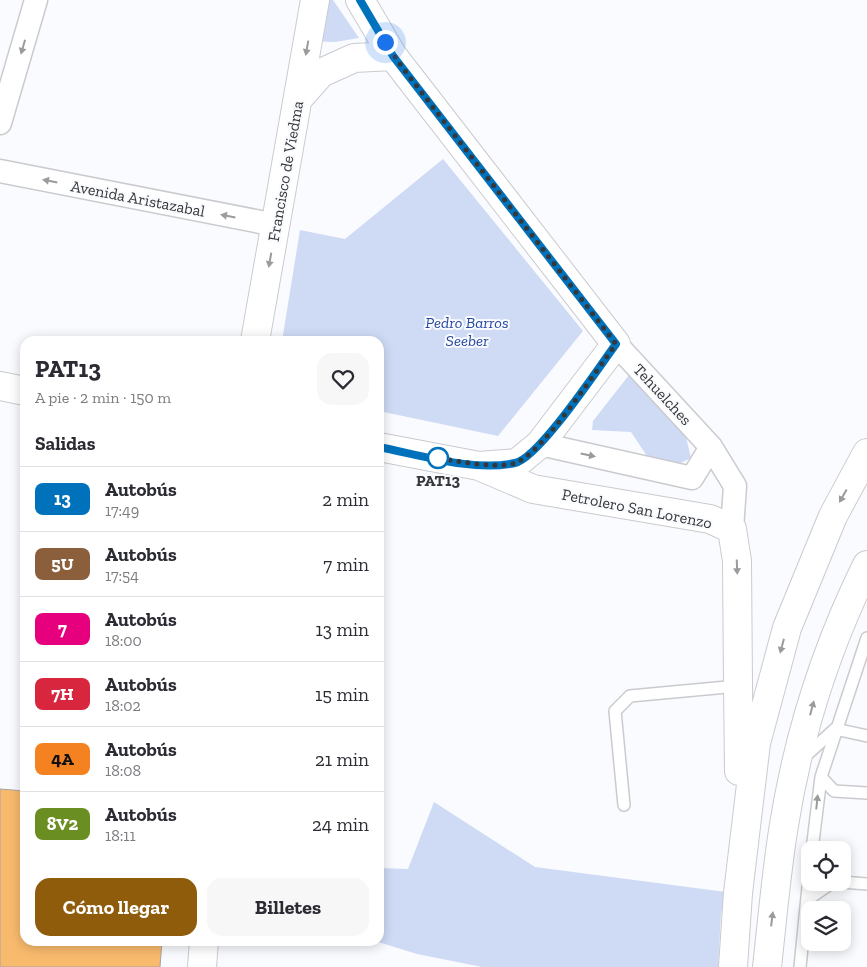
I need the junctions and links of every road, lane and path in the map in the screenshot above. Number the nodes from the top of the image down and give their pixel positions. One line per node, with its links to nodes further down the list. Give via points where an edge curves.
1 (36, 0): 6 (street, one-way to 6)
2 (315, 0): 5 (main road, Francisco de Viedma, one-way to 5)
3 (360, 0): 4 (main road, Tehuelches)
4 (393, 56): 5 (main road, via 354,58 320,72); 10 (main road, Tehuelches)
5 (298, 99): 8 (main road, Francisco de Viedma)
6 (0, 124)
7 (0, 171): 8 (street, Avenida Aristazabal, one-way to 7)
8 (276, 225): 9 (main road, Francisco de Viedma, one-way to 9)
9 (256, 336)
10 (616, 344): 13 (main road, Petrolero San Lorenzo); 14 (street, Tehuelches)
11 (0, 386): 12 (main road)
12 (20, 389)
13 (540, 444): 14 (street, one-way to 14, via 692,478); 17 (main road, Petrolero San Lorenzo, via 517,463)
14 (711, 447): 18 (street, Tehuelches, via 735,486)
15 (384, 448): 17 (main road, Petrolero San Lorenzo)
16 (867, 453): 33 (main road, one-way to 33, via 833,516 787,628 756,743)
17 (479, 466): 18 (main road, Petrolero San Lorenzo, via 533,489 710,519)
18 (732, 529): 21 (main road, Petrolero San Lorenzo, one-way to 21, via 737,561)
19 (866, 577): 24 (main road, one-way to 19, via 820,678 842,620)
20 (867, 638): 22 (lane)
21 (738, 686): 27 (lane, via 630,696 615,711); 33 (main road, Petrolero San Lorenzo)
22 (835, 729): 23 (lane); 24 (lane); 25 (lane)
23 (867, 736)
24 (797, 763): 38 (main road, one-way to 24, via 783,831)
25 (821, 777): 26 (lane, via 834,791); 28 (lane, one-way to 25)
26 (867, 793)
27 (624, 805)
28 (813, 841)
29 (851, 883): 30 (lane)
30 (867, 884)
31 (808, 891): 34 (lane)
32 (820, 891): 34 (lane)
33 (738, 893): 37 (main road)
34 (807, 900): 39 (lane)
35 (204, 946): 36 (main road)
36 (202, 967)
37 (732, 967)
38 (767, 967)
39 (800, 967)

